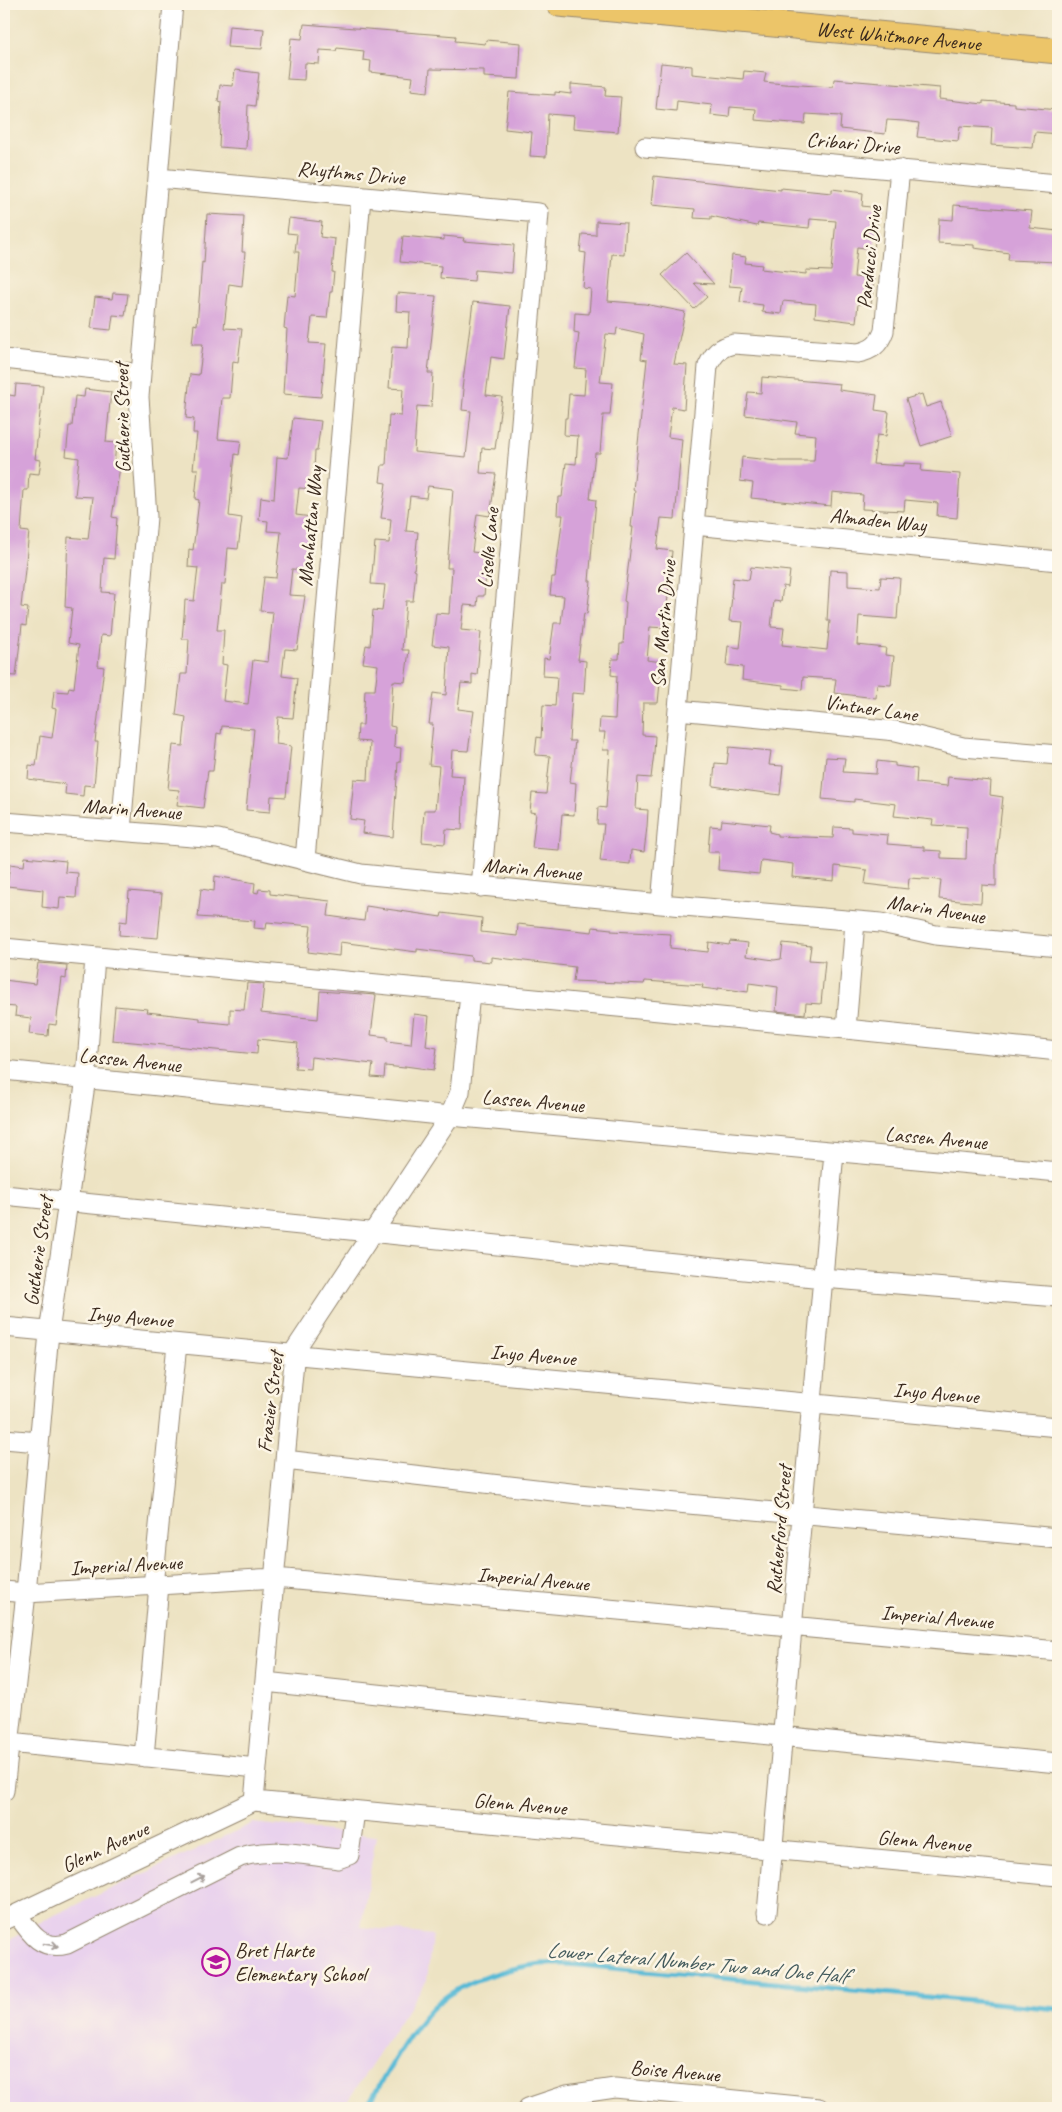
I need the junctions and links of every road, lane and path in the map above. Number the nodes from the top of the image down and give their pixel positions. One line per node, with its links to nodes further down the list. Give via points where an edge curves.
1 (174, 4): 6 (street, Gutherie Street)
2 (559, 4): 3 (main road, West Whitmore Avenue)
3 (1058, 52)
4 (644, 147): 5 (street, Cribari Drive)
5 (900, 170): 7 (street, Cribari Drive); 10 (street, Parducci Drive, via 884,331 875,346 858,353 734,344)
6 (158, 178): 8 (street, Rhythms Drive); 12 (street, Gutherie Street)
7 (1058, 184)
8 (361, 197): 9 (street, Rhythms Drive); 19 (street, Manhattan Way)
9 (539, 213): 20 (street, Liselle Lane)
10 (717, 351): 13 (street, San Martin Drive, via 708,366)
11 (4, 359): 12 (street)
12 (141, 374): 18 (street, Gutherie Street, via 140,426 147,517)
13 (694, 525): 14 (street, Almaden Way); 15 (street, San Martin Drive)
14 (1058, 561)
15 (678, 710): 16 (street, Vintner Lane, via 896,731 963,747); 21 (street, San Martin Drive)
16 (1058, 755)
17 (4, 822): 18 (street, Marin Avenue)
18 (121, 831): 19 (street, Marin Avenue, via 218,838)
19 (305, 860): 20 (street, Marin Avenue, via 361,874)
20 (481, 887): 21 (street, Marin Avenue)
21 (661, 904): 22 (street, Marin Avenue)
22 (855, 922): 23 (street, Marin Avenue, via 881,923 936,935); 27 (street)
23 (1058, 947)
24 (4, 948): 25 (street)
25 (95, 957): 26 (street); 30 (street, Gutherie Street)
26 (470, 994): 27 (street); 31 (street, Frazier Street, via 460,1092)
27 (846, 1029): 28 (street)
28 (1058, 1051)
29 (4, 1070): 30 (street, Lassen Avenue)
30 (86, 1078): 31 (street, Lassen Avenue); 35 (street, Gutherie Street)
31 (450, 1116): 32 (street, Lassen Avenue); 36 (street, Frazier Street)
32 (834, 1152): 33 (street, Lassen Avenue); 37 (street, Rutherford Street)
33 (1058, 1172)
34 (4, 1195): 35 (street)
35 (68, 1202): 36 (street); 40 (street, Gutherie Street)
36 (373, 1232): 37 (street); 42 (street, Frazier Street, via 295,1350)
37 (823, 1278): 38 (street); 43 (street, Rutherford Street)
38 (1058, 1297)
39 (4, 1327): 40 (street, Inyo Avenue)
40 (49, 1332): 41 (street, Inyo Avenue); 46 (street, Gutherie Street)
41 (177, 1344): 42 (street, Inyo Avenue); 51 (street)
42 (295, 1355): 43 (street, Inyo Avenue); 47 (street, Frazier Street)
43 (813, 1404): 44 (street, Inyo Avenue); 48 (street, Rutherford Street)
44 (1058, 1426)
45 (4, 1439): 46 (street)
46 (39, 1442): 53 (street, Gutherie Street)
47 (285, 1460): 48 (street, via 580,1494); 50 (street, Frazier Street)
48 (803, 1515): 49 (street); 54 (street, Rutherford Street)
49 (1058, 1538)
50 (275, 1578): 51 (street, Imperial Avenue); 54 (street, Imperial Avenue); 56 (street, Frazier Street)
51 (156, 1585): 53 (street, Imperial Avenue); 59 (street)
52 (4, 1590): 53 (street, Imperial Avenue)
53 (26, 1593): 58 (street, Gutherie Street)
54 (794, 1626): 55 (street, Imperial Avenue); 57 (street, Rutherford Street)
55 (1058, 1651)
56 (265, 1682): 57 (street); 61 (street, Frazier Street)
57 (784, 1736): 60 (street); 65 (street, Rutherford Street)
58 (7, 1754): 59 (street); 62 (street, Gutherie Street)
59 (144, 1757): 61 (street)
60 (1058, 1762)
61 (257, 1768): 63 (street, Frazier Street)
62 (4, 1791)
63 (254, 1801): 64 (street, Glenn Avenue); 68 (street, Glenn Avenue)
64 (355, 1811): 65 (street, Glenn Avenue); 68 (street, one-way to 64, via 42,1943 58,1946 78,1940 247,1855 269,1851 338,1860 349,1855)
65 (773, 1850): 66 (street, Glenn Avenue); 67 (street, Rutherford Street)
66 (1058, 1876)
67 (767, 1912)
68 (10, 1917)
69 (528, 2108): 70 (street, Boise Avenue, via 567,2095 615,2088)
70 (820, 2108)

